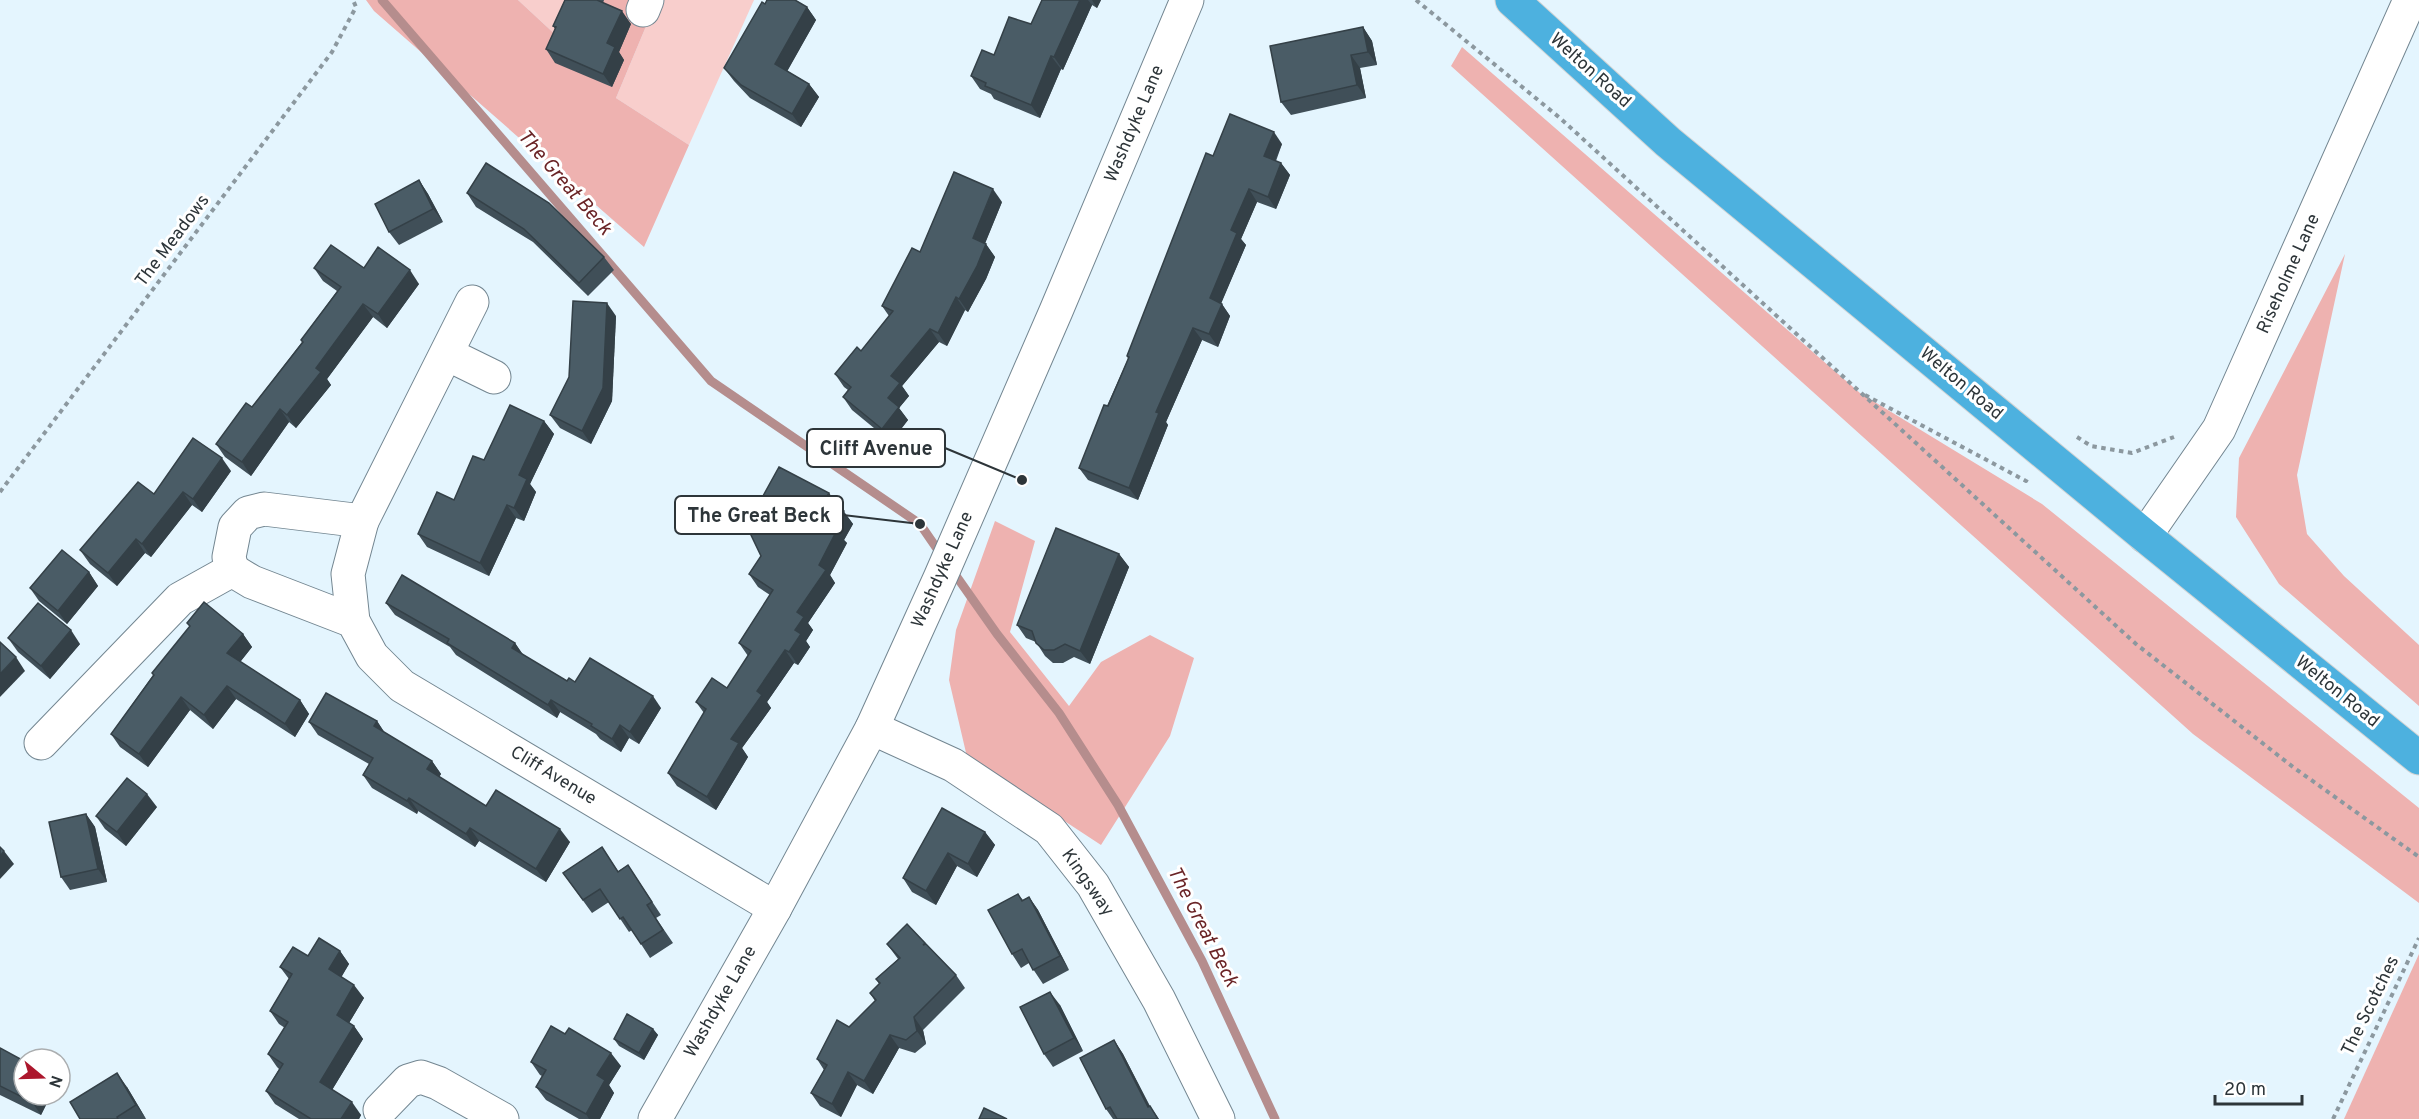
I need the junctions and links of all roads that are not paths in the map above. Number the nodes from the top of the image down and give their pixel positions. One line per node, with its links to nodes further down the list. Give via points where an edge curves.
1 (1187, 0): 11 (street, Washdyke Lane, via 940,579)
2 (1512, 0): 8 (highway, Welton Road, via 1668,142)
3 (2409, 0): 8 (street, Riseholme Lane, via 2219,429)
4 (472, 302): 5 (street, Cliff Avenue)
5 (447, 354): 6 (street); 7 (street, Cliff Avenue)
6 (494, 377)
7 (362, 521): 9 (street, via 264,508 248,513 235,527 229,557); 10 (street, Cliff Avenue, via 348,574)
8 (2145, 536): 13 (highway, Welton Road)
9 (232, 570): 10 (street, via 252,582); 12 (street, via 180,599)
10 (353, 621): 14 (street, Cliff Avenue, via 372,656 402,686)
11 (872, 728): 14 (street, Washdyke Lane); 18 (street, Kingsway, via 954,765 1048,829 1093,885 1159,1000)
12 (42, 743)
13 (2419, 758)
14 (775, 908): 17 (street, Washdyke Lane)
15 (380, 1110): 16 (street, via 408,1081 421,1077)
16 (502, 1119)
17 (655, 1119)
18 (1218, 1119)

